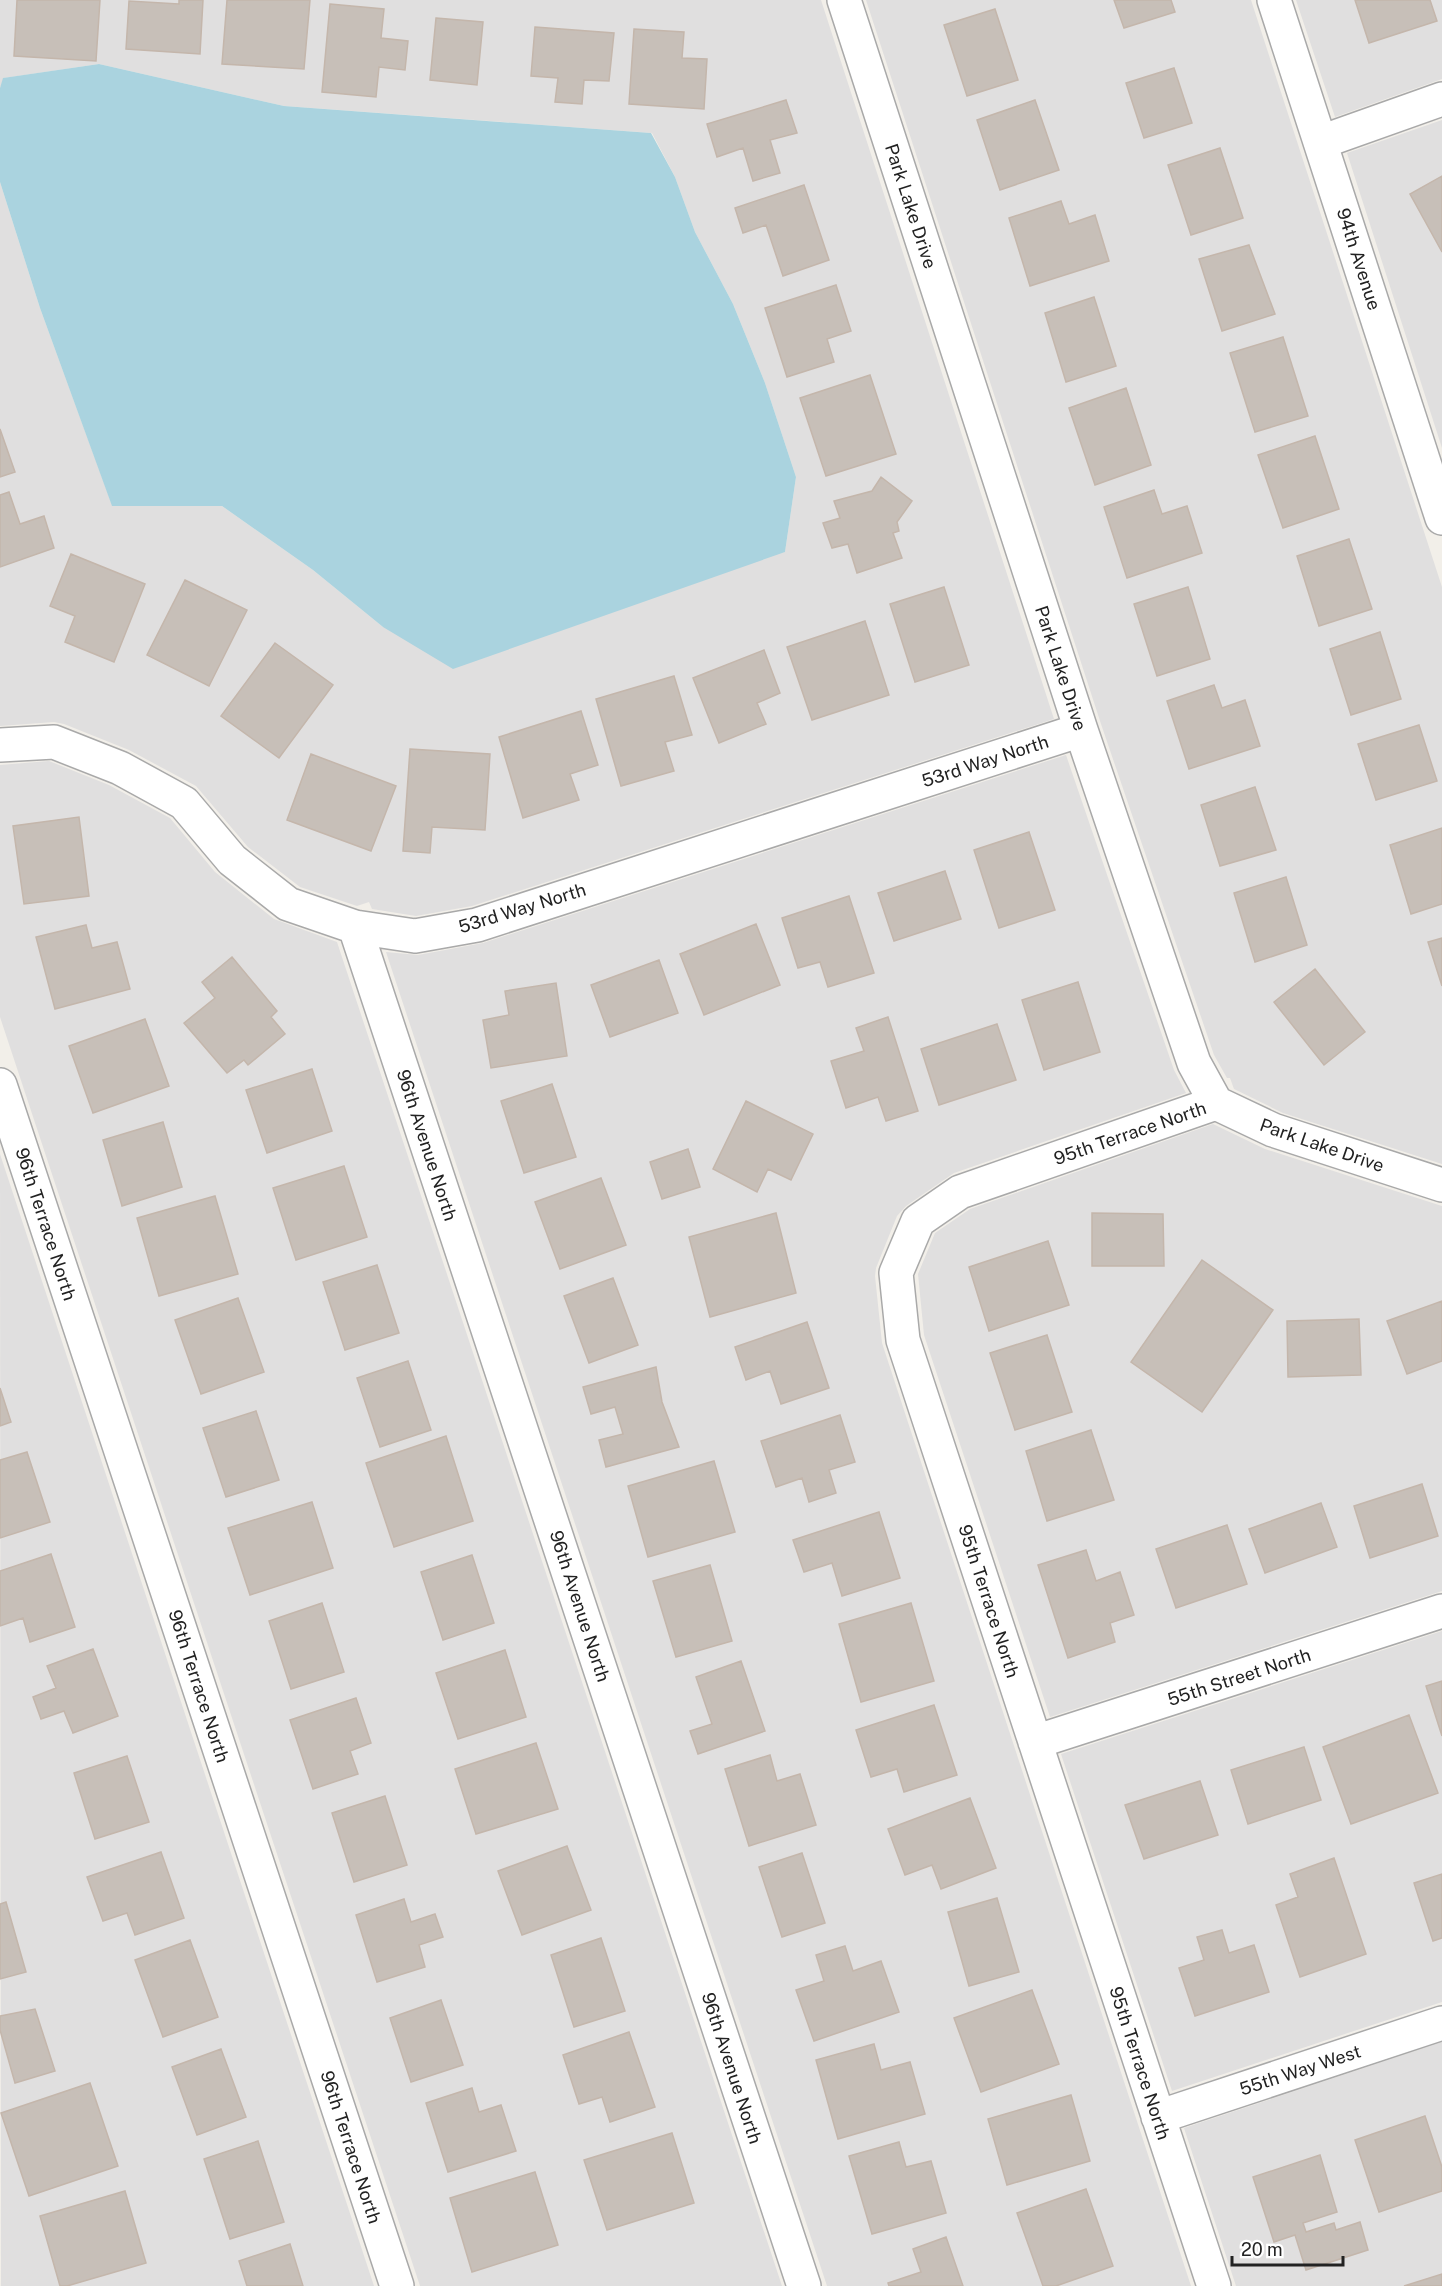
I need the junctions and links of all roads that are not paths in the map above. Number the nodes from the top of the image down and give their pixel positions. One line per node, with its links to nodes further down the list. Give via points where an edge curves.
1 (843, 0): 6 (street, Park Lake Drive)
2 (1274, 0): 4 (street, 94th Avenue)
3 (1442, 99): 4 (street)
4 (1321, 142): 5 (street, 94th Avenue)
5 (1442, 518)
6 (1081, 730): 8 (street, 53rd Way North, via 477,925 416,936); 10 (street, Park Lake Drive, via 1194,1063)
7 (0, 745): 8 (street, 53rd Way North, via 54,742 120,768 184,803 232,860 288,904)
8 (355, 927): 17 (street, 96th Avenue North)
9 (0, 1085): 16 (street, 96th Terrace North)
10 (1216, 1103): 11 (street, Park Lake Drive, via 1273,1130); 13 (street, 95th Terrace North, via 960,1191 918,1221 896,1273 903,1340)
11 (1442, 1185)
12 (1442, 1611): 13 (street, 55th Street North)
13 (1035, 1742): 15 (street, 95th Terrace North)
14 (1442, 2023): 15 (street, 55th Way West)
15 (1158, 2117): 18 (street, 95th Terrace North)
16 (397, 2286)
17 (804, 2286)
18 (1214, 2286)

